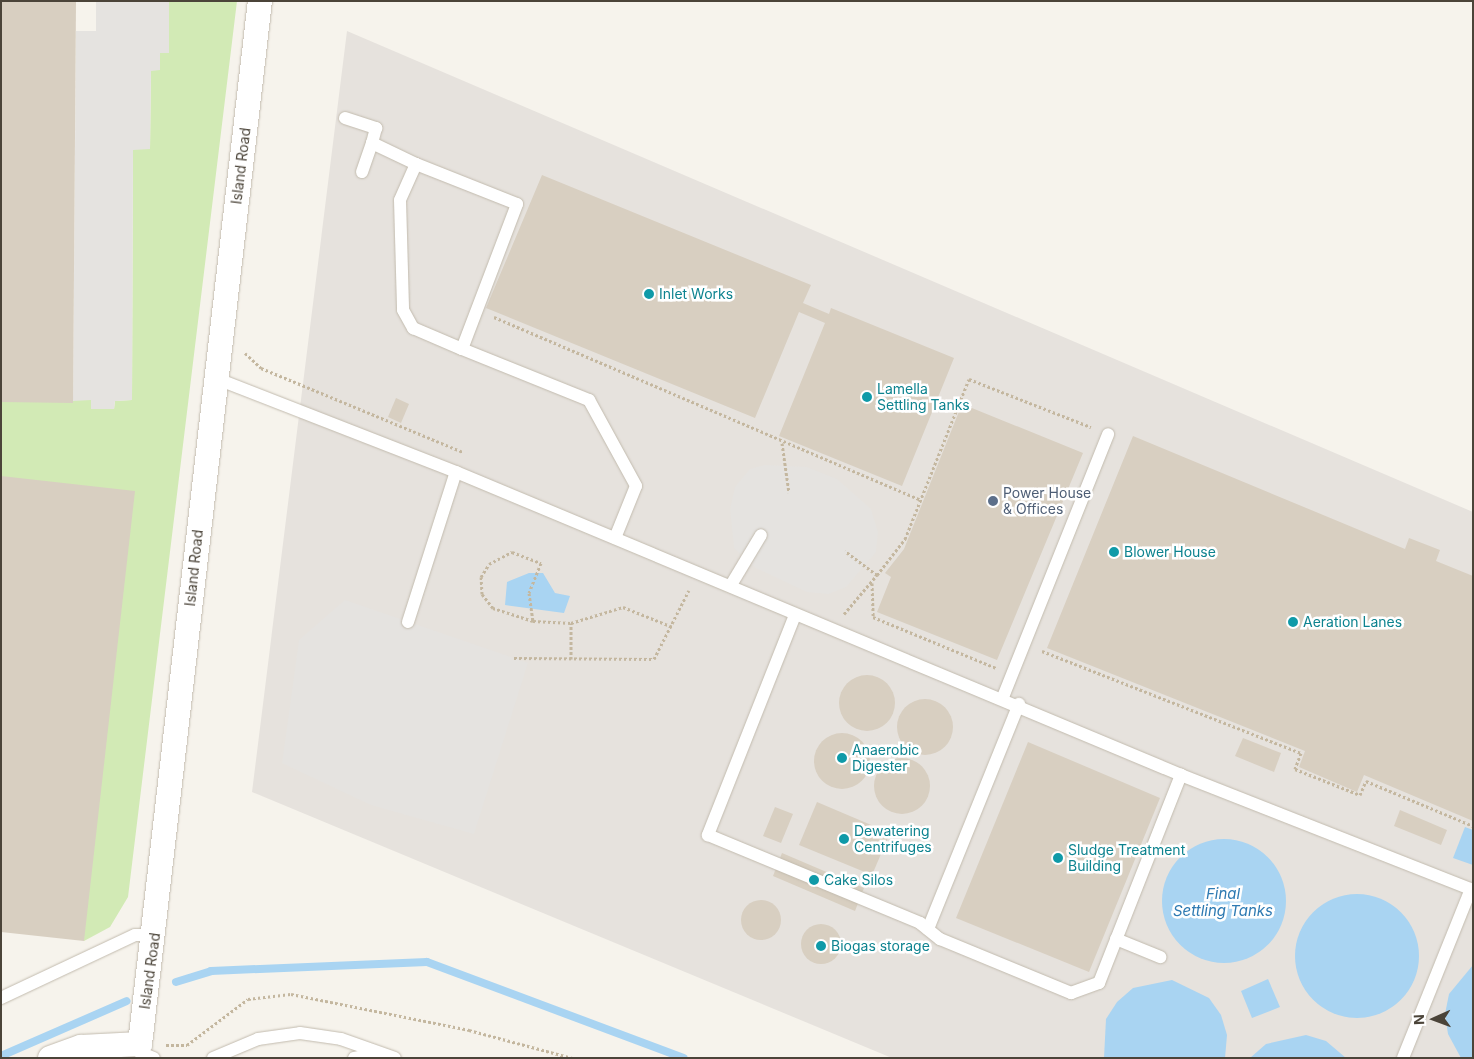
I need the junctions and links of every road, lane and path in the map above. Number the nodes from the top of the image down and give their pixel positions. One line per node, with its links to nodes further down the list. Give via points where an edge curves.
1 (260, 1): 8 (street, Island Road)
2 (345, 118): 3 (lane, via 376,128)
3 (372, 143): 4 (lane); 5 (lane)
4 (416, 164): 6 (lane, via 517,204); 7 (lane, via 400,200 403,310 413,328)
5 (362, 172)
6 (479, 311): 7 (lane); 10 (path, via 751,424)
7 (462, 349): 15 (lane, via 589,400 636,486)
8 (215, 378): 11 (lane); 37 (street, Island Road)
9 (1108, 434): 13 (path, via 969,379); 27 (lane)
10 (782, 443): 12 (path); 13 (path)
11 (456, 472): 15 (lane); 23 (lane)
12 (789, 493)
13 (920, 500): 17 (path, via 905,539)
14 (760, 535): 20 (lane)
15 (616, 538): 20 (lane)
16 (845, 551): 17 (path)
17 (877, 575): 19 (path)
18 (692, 582): 25 (path)
19 (872, 583): 26 (path, via 852,608); 30 (path, via 873,617)
20 (731, 585): 21 (lane)
21 (795, 615): 26 (lane); 36 (lane, via 708,835)
22 (533, 621): 22 (path, via 529,593 541,563 512,552 488,564 481,577 482,594 493,608 505,616); 24 (path)
23 (408, 622)
24 (571, 623): 25 (path, via 623,607); 29 (path)
25 (673, 627): 29 (path, via 654,659)
26 (827, 627): 31 (lane)
27 (1024, 644): 30 (lane); 34 (path, via 1301,753 1295,768 1360,795 1366,781)
28 (514, 658): 29 (path)
29 (571, 659)
30 (1012, 674): 31 (lane)
31 (1003, 697): 32 (lane)
32 (1019, 704): 33 (lane); 36 (lane)
33 (1181, 775): 35 (lane); 38 (lane)
34 (1473, 826)
35 (1472, 889): 47 (lane)
36 (928, 929): 38 (lane, via 940,939 1070,993 1099,983)
37 (156, 935): 40 (lane, via 135,935); 42 (street, Island Road)
38 (1116, 940): 39 (lane)
39 (1160, 957)
40 (1, 998)
41 (382, 1052): 44 (lane, via 341,1039 300,1034 258,1039); 45 (lane); 46 (lane)
42 (143, 1053): 43 (street, Island Road, via 81,1047)
43 (50, 1058)
44 (213, 1058)
45 (354, 1058)
46 (395, 1058)
47 (1403, 1058)

